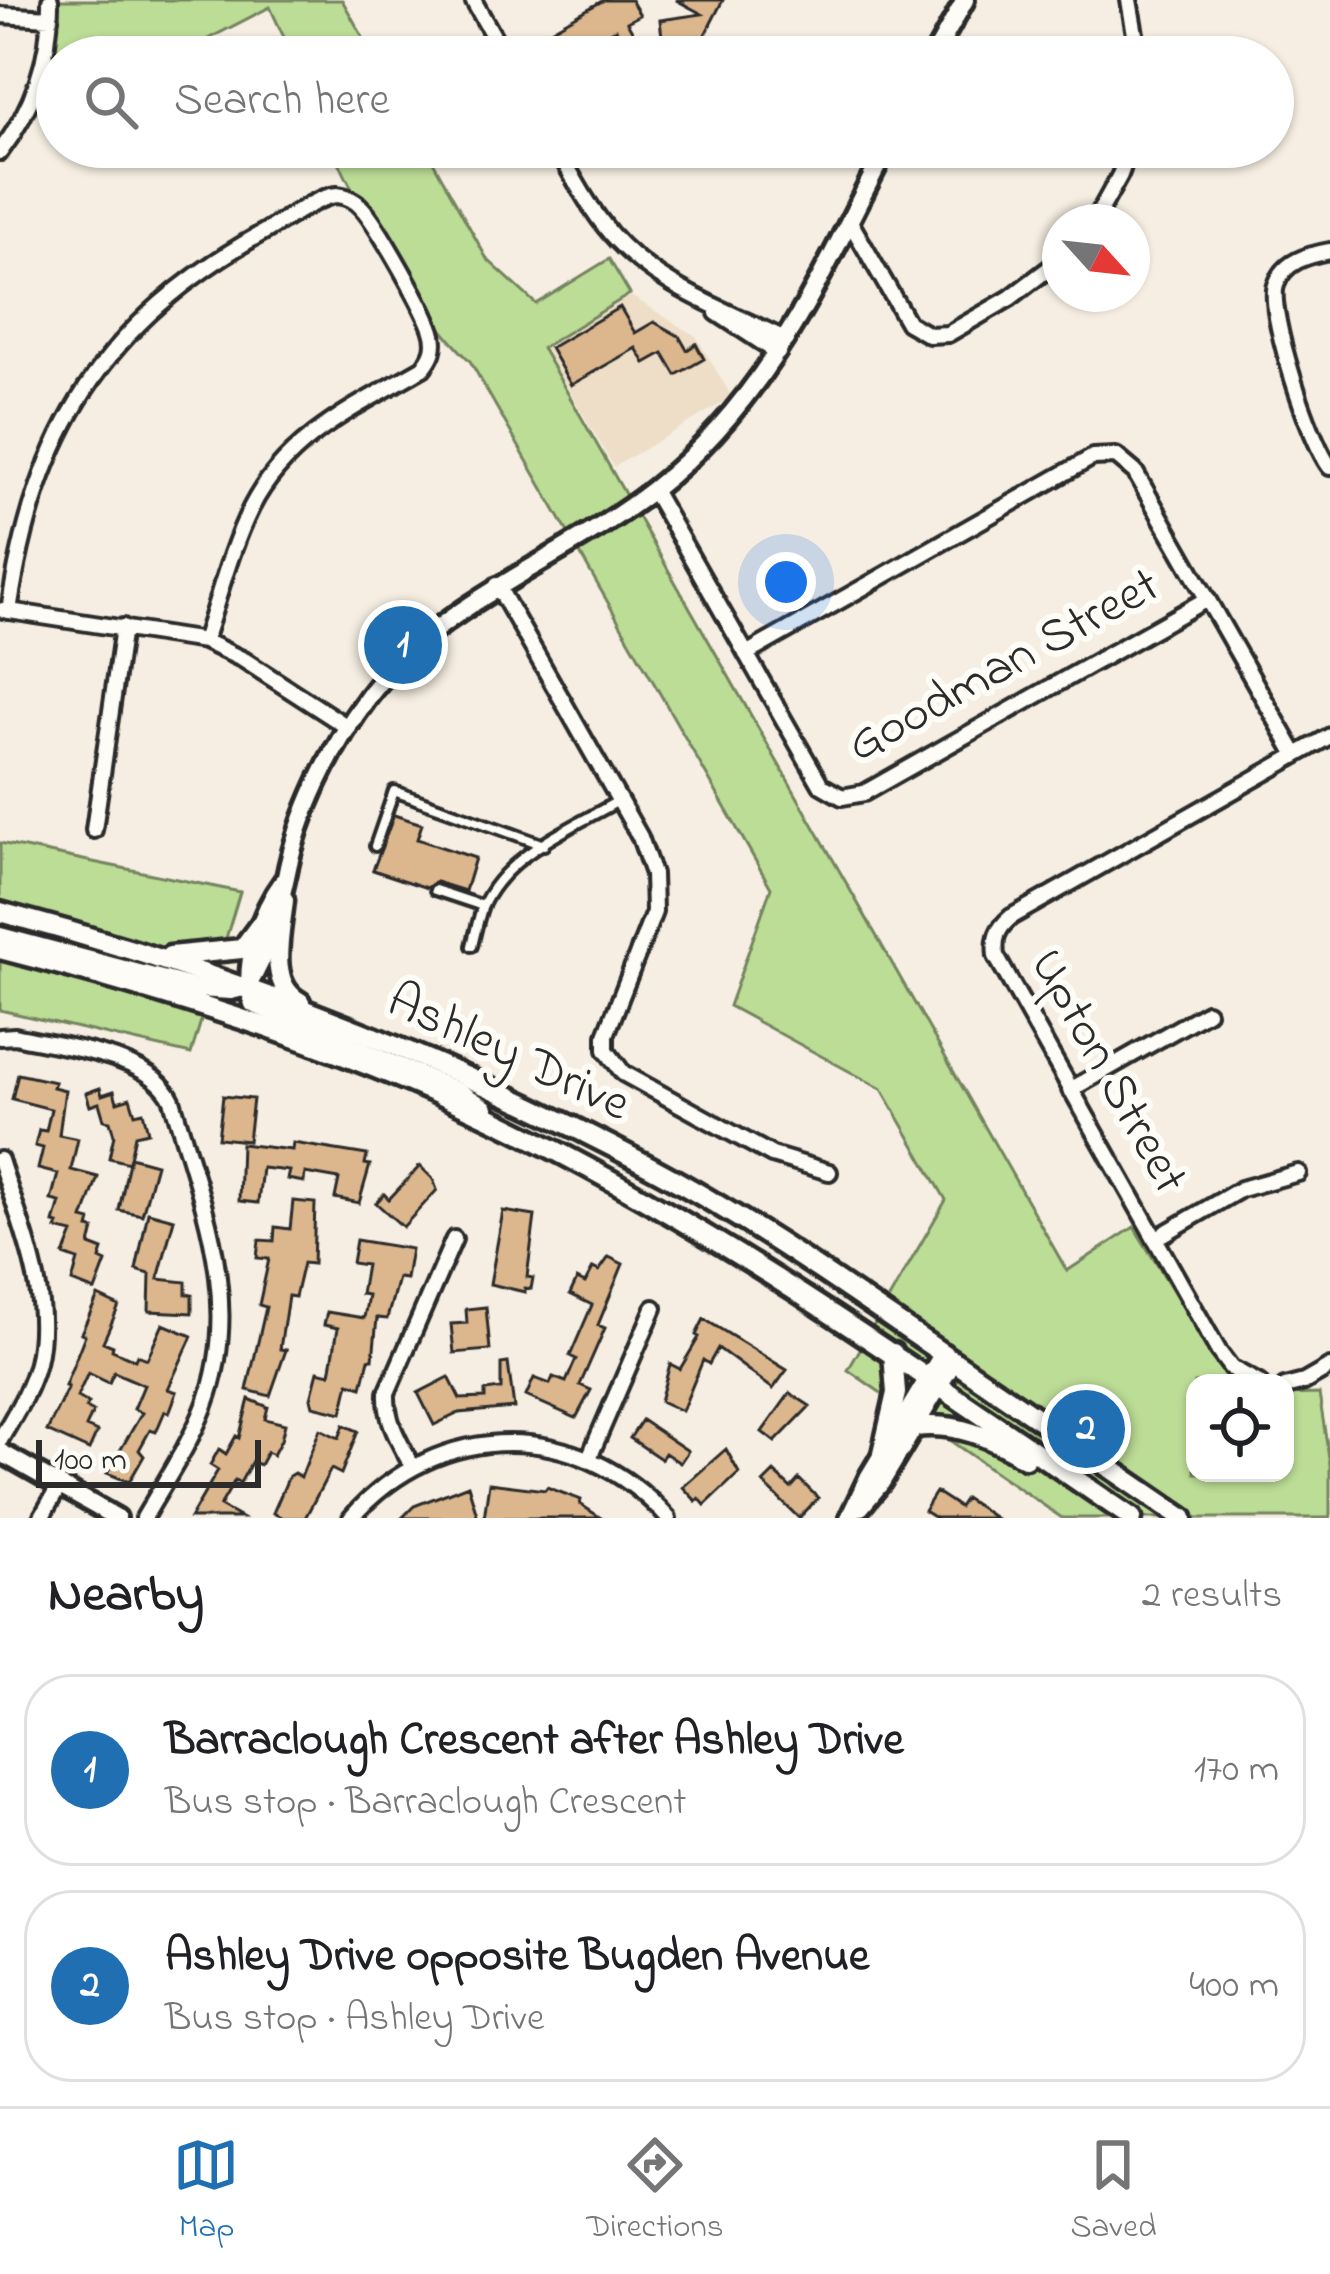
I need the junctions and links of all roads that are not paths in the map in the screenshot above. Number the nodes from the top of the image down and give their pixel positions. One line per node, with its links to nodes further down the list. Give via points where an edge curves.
1 (50, 0): 6 (street)
2 (473, 0): 8 (street)
3 (965, 0): 9 (street)
4 (1130, 0): 10 (street)
5 (0, 15): 6 (street)
6 (50, 18): 7 (street)
7 (48, 36)
8 (494, 36)
9 (945, 36)
10 (1136, 36)
11 (36, 87): 12 (street)
12 (0, 152)
13 (569, 168): 20 (street, via 611,234 649,269)
14 (876, 168): 17 (street)
15 (1122, 168): 16 (street)
16 (1104, 204)
17 (849, 220): 19 (street, via 908,323 929,335 948,334); 20 (street)
18 (1330, 251): 21 (street, via 1284,270 1274,299 1296,386)
19 (1042, 274)
20 (782, 346): 22 (street, via 726,424)
21 (1330, 467)
22 (653, 490): 23 (street); 28 (street, Goodman Street)
23 (497, 585): 29 (street, via 404,657); 32 (street)
24 (1207, 599): 28 (street, Goodman Street, via 856,797 821,784); 28 (street, via 1135,472 1102,454); 31 (street)
25 (4, 611): 26 (street); 27 (street, via 42,471 111,354 190,278 328,196 348,197 366,213 430,326 434,352 423,368 323,427 270,478 236,542)
26 (123, 627): 27 (street); 33 (street)
27 (204, 641): 29 (street)
28 (746, 653)
29 (349, 728): 36 (street, via 322,776)
30 (1330, 736): 31 (street, Upton Street)
31 (1296, 755): 49 (street, Upton Street, via 1001,925 996,956)
32 (619, 800): 34 (lane); 52 (street, via 646,849 655,900 606,1035 611,1060 772,1156)
33 (94, 830)
34 (544, 844): 35 (lane, via 394,791); 38 (lane, via 506,873)
35 (375, 846)
36 (284, 889): 40 (street, via 272,896); 45 (street); 47 (main road, via 279,974 287,995)
37 (435, 890): 38 (lane)
38 (483, 906): 42 (lane)
39 (0, 913): 44 (main road, Ashley Drive)
40 (265, 918): 44 (main road, via 242,949); 45 (street)
41 (0, 936): 45 (street, via 200,989)
42 (472, 946)
43 (0, 949): 50 (main road, Ashley Drive, via 266,1026)
44 (160, 957): 45 (main road, Ashley Drive)
45 (248, 987): 47 (main road, Ashley Drive); 50 (street, via 253,1004 460,1092)
46 (1207, 1012): 49 (street)
47 (326, 1016): 58 (main road, Ashley Drive, via 654,1168)
48 (0, 1037): 73 (street, via 149,1071 172,1100 216,1249 222,1330 205,1406)
49 (1070, 1090): 54 (street, Upton Street)
50 (526, 1135): 57 (main road, Ashley Drive, via 711,1236)
51 (0, 1160): 64 (street, via 34,1271 41,1334 26,1393)
52 (830, 1172)
53 (1298, 1173): 54 (street, via 1241,1189)
54 (1155, 1238): 60 (street, Upton Street, via 1219,1352)
55 (454, 1239): 68 (street, via 388,1394 392,1430)
56 (654, 1307): 67 (street)
57 (893, 1353): 61 (main road, Ashley Drive); 66 (main road, via 897,1386)
58 (948, 1357): 61 (street); 78 (main road, Ashley Drive)
59 (1330, 1367): 62 (street)
60 (1242, 1374)
61 (934, 1381): 63 (street); 66 (street); 70 (main road, Ashley Drive)
62 (1294, 1385)
63 (915, 1427): 70 (main road, via 980,1434 1076,1493); 76 (street)
64 (0, 1440)
65 (0, 1452): 69 (street)
66 (882, 1454): 76 (street)
67 (589, 1458): 68 (street, via 496,1444); 75 (street)
68 (412, 1466): 74 (street)
69 (59, 1485): 71 (street); 72 (street)
70 (1102, 1498): 77 (main road, Ashley Drive)
71 (41, 1518)
72 (117, 1518)
73 (144, 1518)
74 (351, 1518)
75 (668, 1518)
76 (850, 1518)
77 (1132, 1518)
78 (1183, 1518)

